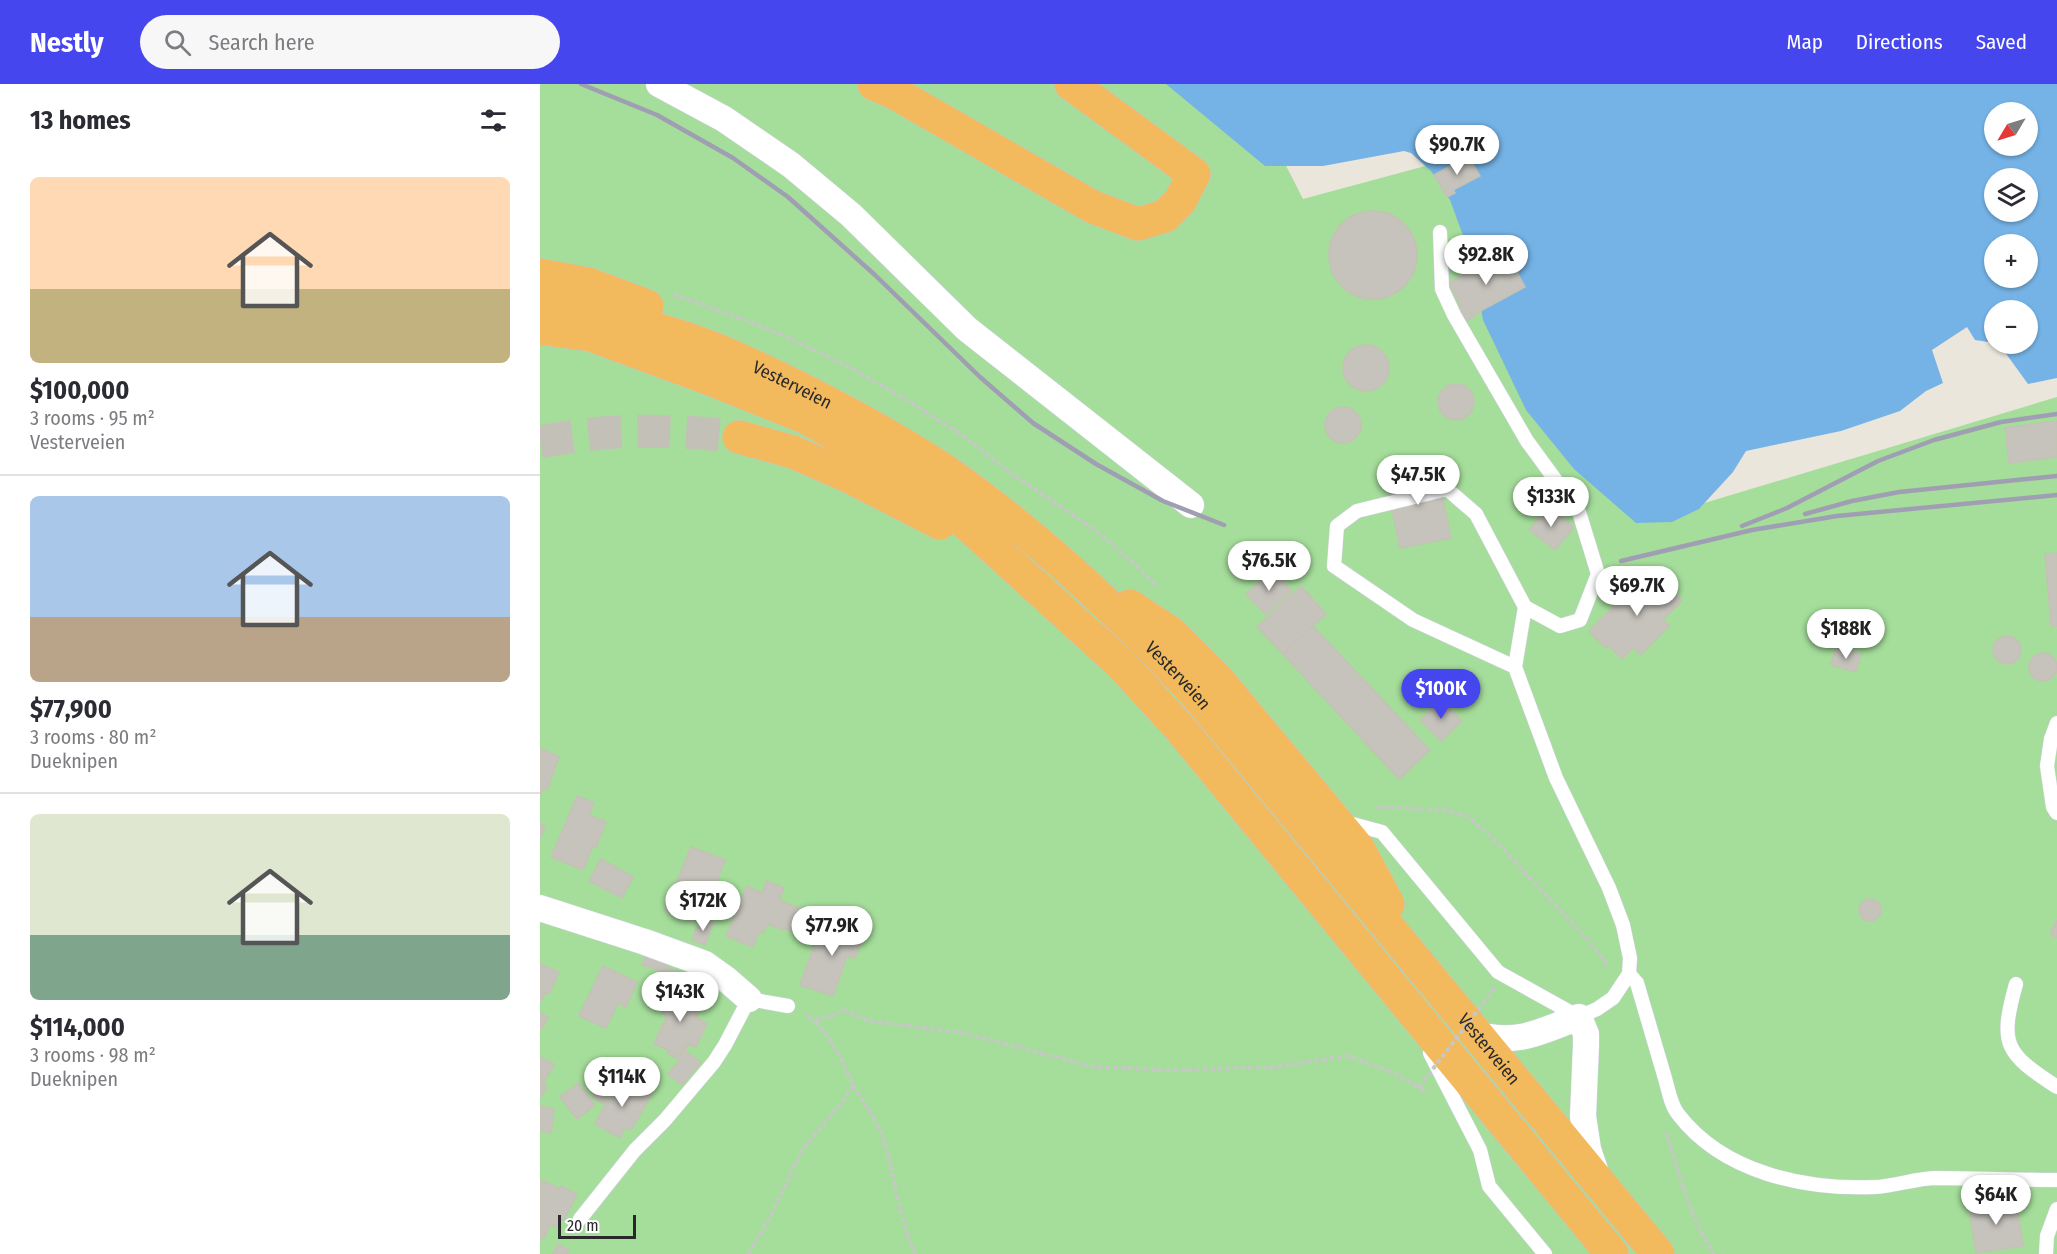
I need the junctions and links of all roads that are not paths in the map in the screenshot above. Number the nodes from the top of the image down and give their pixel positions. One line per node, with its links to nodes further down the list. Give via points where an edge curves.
1 (659, 84): 10 (street, via 724,119 791,165 851,215 967,329)
2 (874, 84): 3 (highway, via 1093,207 1138,224 1165,216 1180,201 1194,174)
3 (1071, 84)
4 (1440, 232): 13 (lane, via 1442,289 1454,315 1527,441 1579,512 1598,574 1580,620 1560,626)
5 (540, 275): 8 (highway, via 588,284 735,338)
6 (540, 301): 8 (highway, Vesterveien, via 642,324)
7 (540, 328): 11 (highway, Vesterveien, via 591,335 807,418 946,505)
8 (758, 368): 12 (highway, Vesterveien, via 887,434 951,475)
9 (740, 436): 11 (highway, via 792,452 852,478)
10 (1191, 505)
11 (1002, 556): 23 (highway, Vesterveien, via 1121,664 1178,726)
12 (1084, 584): 17 (highway, via 1140,612 1171,633 1218,680); 19 (highway, Vesterveien, via 1195,693)
13 (1525, 607): 14 (lane); 14 (lane, via 1476,514 1447,489 1357,512 1337,526 1334,566 1413,620)
14 (1515, 667): 20 (lane, via 1556,778 1623,925)
15 (2057, 723): 16 (lane, via 2047,766)
16 (2057, 813)
17 (1334, 820): 19 (highway, via 1359,848); 25 (lane, via 1382,832 1498,972)
18 (540, 908): 22 (street, via 705,964)
19 (1423, 969): 26 (highway, Vesterveien)
20 (1629, 974): 25 (lane, via 1613,998); 28 (lane, via 1637,983 1676,1112 1692,1129 1742,1165 1826,1186 1876,1187 1931,1178)
21 (2016, 984): 27 (lane, via 2007,1018 2011,1050 2027,1067)
22 (749, 999): 24 (lane); 31 (lane, via 714,1062)
23 (1405, 1003): 32 (lane, via 1480,1150 1489,1186); 33 (highway, Vesterveien)
24 (788, 1006)
25 (1580, 1017): 26 (street, via 1510,1040); 29 (street, via 1586,1034 1583,1116)
26 (1476, 1034): 29 (highway, Vesterveien)
27 (2057, 1087)
28 (2057, 1180)
29 (1599, 1182): 34 (highway, Vesterveien)
30 (2057, 1209): 35 (lane, via 2047,1236)
31 (580, 1219)
32 (1545, 1254)
33 (1612, 1254)
34 (1658, 1254)
35 (2046, 1254)

